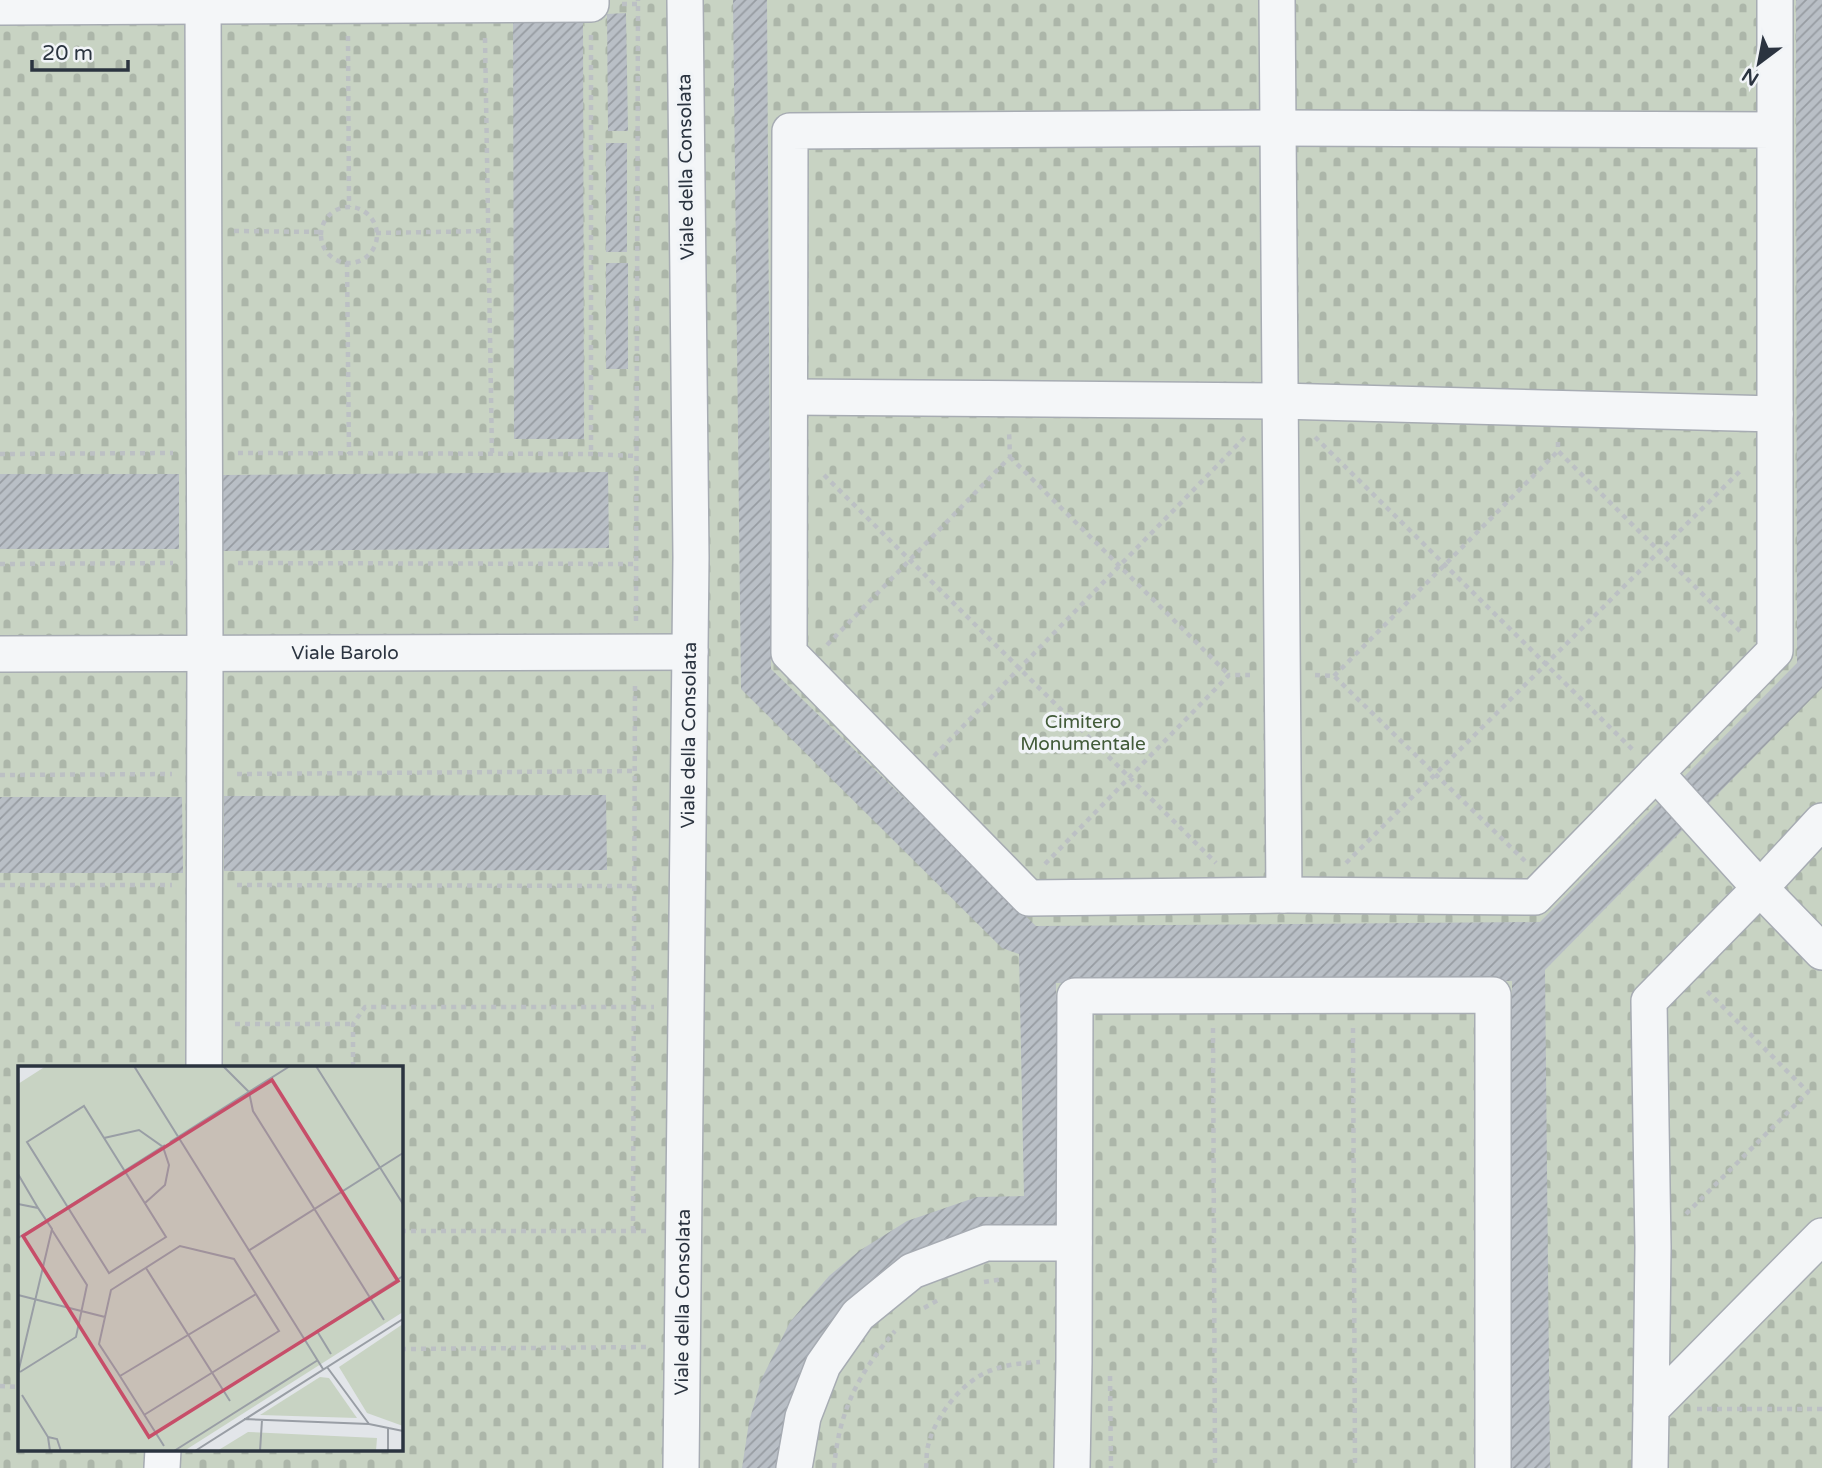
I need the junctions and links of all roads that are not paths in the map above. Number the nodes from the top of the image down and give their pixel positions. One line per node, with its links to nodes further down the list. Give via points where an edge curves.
1 (685, 0): 12 (street, Viale della Consolata)
2 (1277, 0): 7 (street)
3 (1775, 0): 8 (street)
4 (591, 2): 5 (street)
5 (203, 3): 6 (street); 14 (street)
6 (0, 7)
7 (1278, 128): 8 (street); 9 (street, via 790,131); 10 (street)
8 (1775, 130): 11 (street)
9 (790, 397): 10 (street); 18 (street, via 789,653 1029,898)
10 (1279, 401): 11 (street, via 1562,409); 18 (street)
11 (1775, 425): 15 (street, via 1775,651)
12 (690, 652): 14 (street, Viale Barolo); 26 (street, Viale della Consolata)
13 (0, 654): 14 (street, Viale Barolo)
14 (205, 654): 20 (street)
15 (1656, 773): 17 (street); 18 (street, via 1535,897)
16 (1822, 821): 17 (street)
17 (1759, 888): 19 (street); 23 (street, via 1649,1001)
18 (1299, 896)
19 (1822, 953)
20 (204, 1066)
21 (1822, 1236): 23 (street)
22 (1074, 1243): 27 (street, via 986,1243 912,1270 858,1315 822,1365 803,1417); 28 (street); 29 (street, via 1075,996 1213,995 1353,1012 1493,995)
23 (1651, 1409): 30 (street)
24 (163, 1450): 25 (street)
25 (162, 1468)
26 (681, 1468)
27 (794, 1468)
28 (1072, 1468)
29 (1493, 1468)
30 (1650, 1468)

